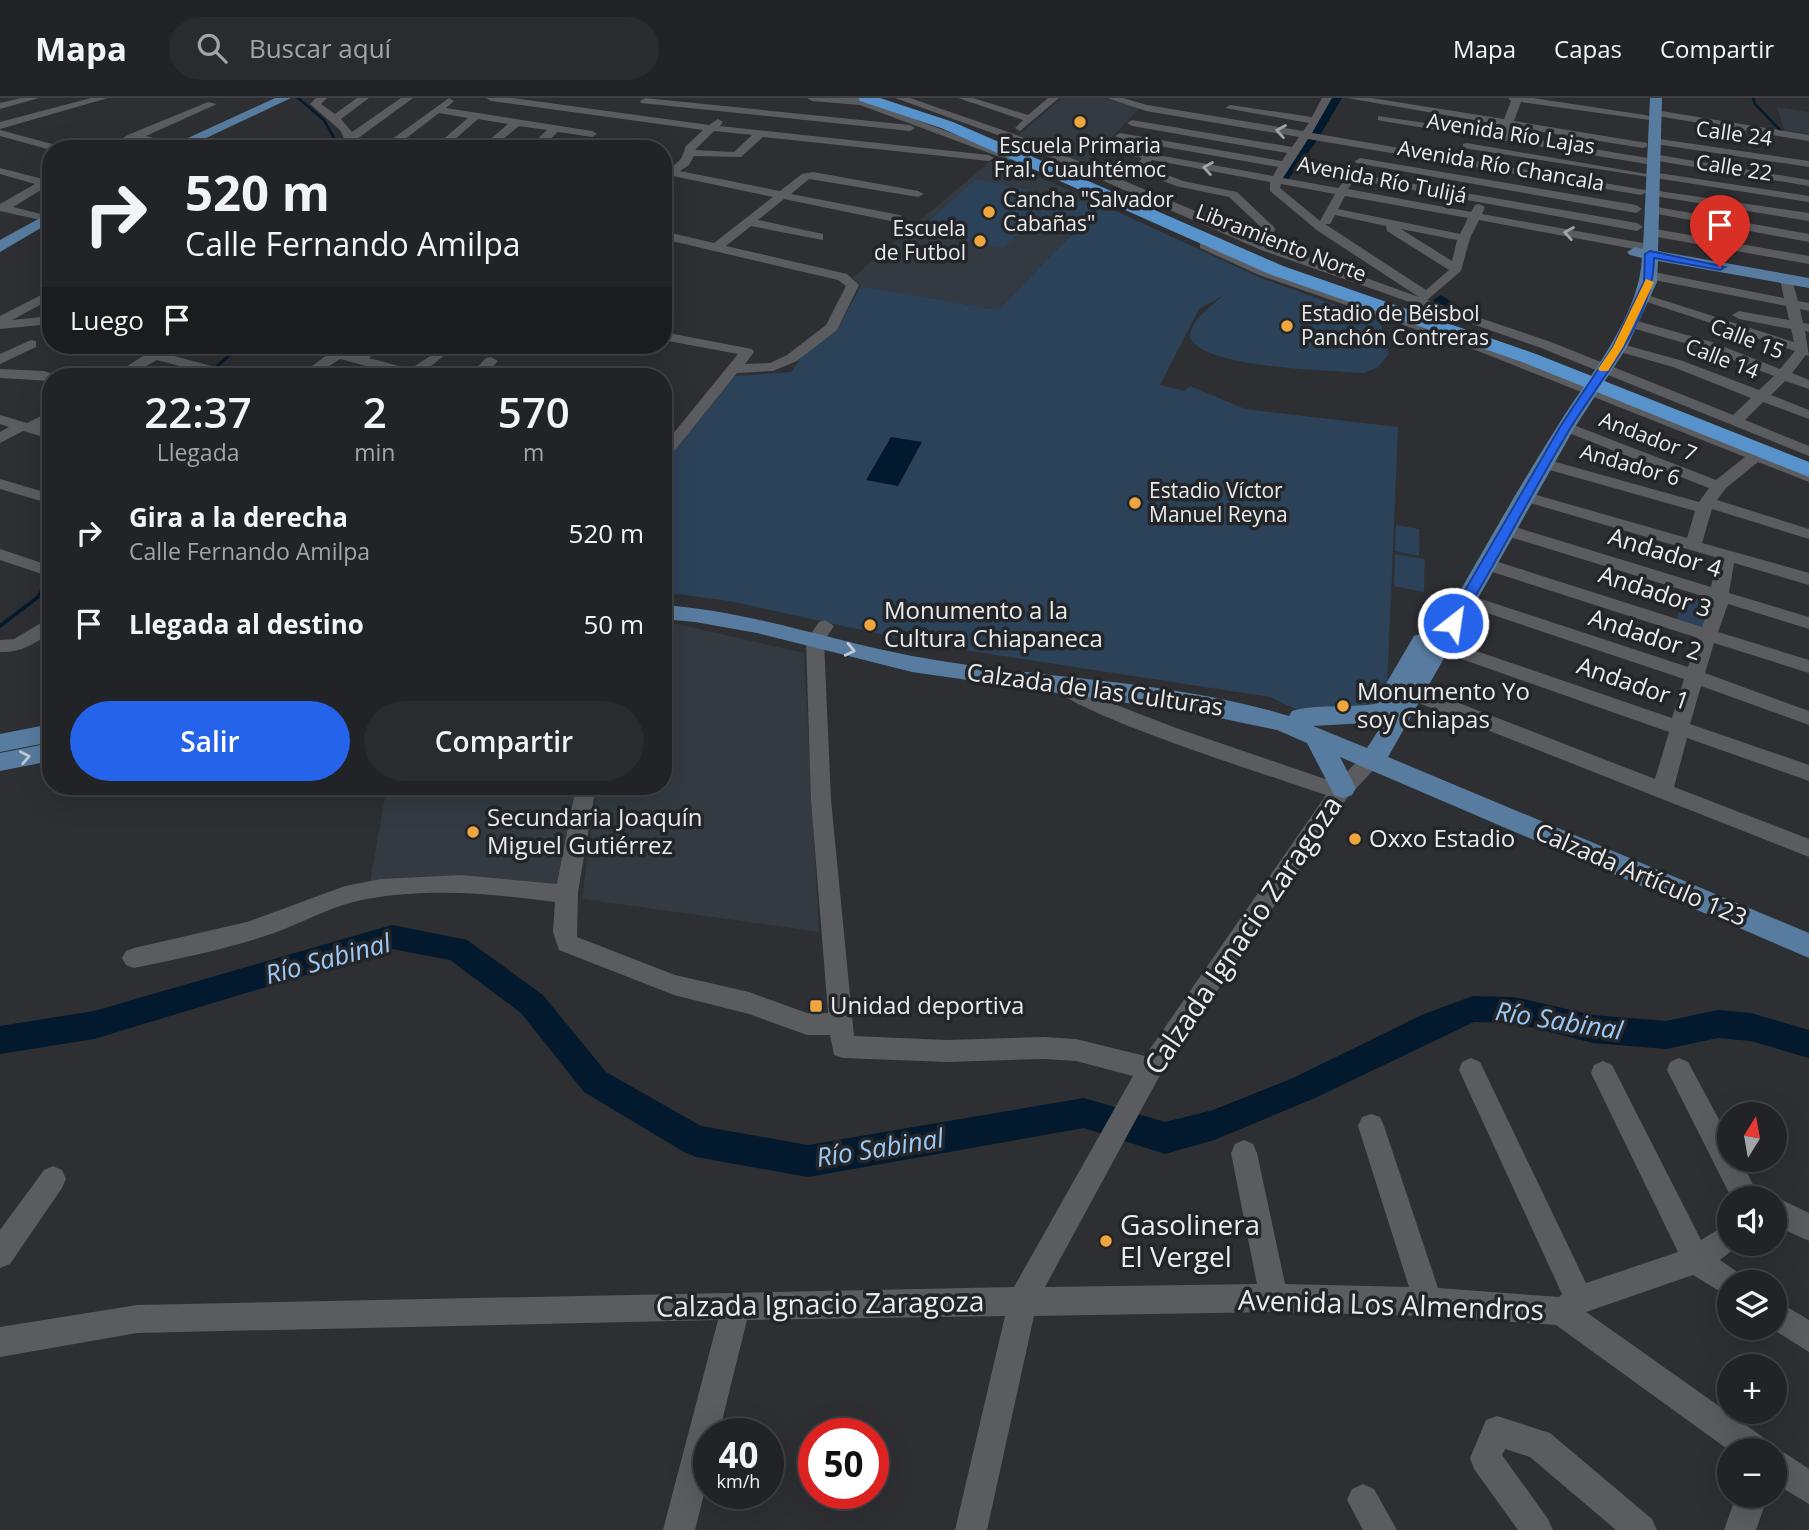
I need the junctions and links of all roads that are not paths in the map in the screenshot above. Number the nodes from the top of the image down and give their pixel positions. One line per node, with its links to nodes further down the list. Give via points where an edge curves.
1 (34, 98): 28 (street)
2 (103, 98): 52 (street)
3 (204, 98): 61 (street, via 212,104)
4 (364, 98): 44 (street)
5 (408, 98): 72 (street)
6 (453, 98): 35 (street)
7 (558, 98): 29 (street)
8 (581, 98): 25 (street)
9 (746, 98): 36 (street)
10 (813, 98): 21 (street)
11 (883, 98): 119 (highway, Libramiento Norte, via 985,133)
12 (900, 98): 41 (street)
13 (1033, 98): 22 (street)
14 (1112, 98): 32 (street)
15 (1155, 98): 32 (street)
16 (1515, 98): 37 (street); 38 (street)
17 (500, 99): 29 (street)
18 (647, 99): 34 (street); 36 (street)
19 (968, 99): 41 (street); 47 (street)
20 (283, 100): 70 (main road)
21 (857, 100): 46 (street); 53 (street, Libramiento Norte); 79 (highway, Libramiento Norte, via 947,125)
22 (1051, 100): 47 (street)
23 (318, 101): 44 (street)
24 (1391, 101): 26 (street); 45 (street); 50 (street)
25 (597, 102): 34 (street); 39 (street)
26 (1342, 102): 63 (street)
27 (1325, 103): 31 (street); 48 (street)
28 (2, 104)
29 (542, 106): 39 (street)
30 (1218, 106): 48 (street)
31 (1310, 107)
32 (1146, 108): 51 (street); 63 (street, one-way to 32)
33 (1500, 108): 37 (street)
34 (632, 109): 43 (street)
35 (438, 110): 42 (street); 73 (street)
36 (731, 110): 46 (street); 54 (street)
37 (1513, 110): 40 (street); 50 (street)
38 (1651, 110): 60 (street); 67 (street); 115 (main road)
39 (580, 111): 43 (street)
40 (1526, 112)
41 (948, 113): 59 (street)
42 (476, 116): 49 (street); 74 (street)
43 (620, 117): 54 (street); 58 (street)
44 (335, 118): 71 (street)
45 (1382, 118): 64 (street); 81 (street)
46 (831, 119): 53 (street); 65 (street)
47 (1030, 120): 59 (street)
48 (1316, 121): 63 (street)
49 (516, 123): 55 (street); 75 (street)
50 (1508, 123): 64 (street); 115 (street)
51 (1132, 124): 62 (street); 85 (street)
52 (0, 126)
53 (922, 127): 78 (street, Libramiento Norte); 84 (street)
54 (712, 128): 57 (street); 87 (street)
55 (555, 129): 58 (street); 76 (street)
56 (0, 133): 80 (street)
57 (761, 133): 65 (street); 87 (street, via 737,155)
58 (592, 134): 77 (street)
59 (1010, 135): 94 (street)
60 (1792, 135): 66 (street); 83 (street)
61 (134, 136): 68 (street); 69 (street)
62 (1120, 136): 94 (street); 96 (street)
63 (1312, 136): 81 (street); 85 (street); 105 (street)
64 (1502, 137): 86 (street); 115 (street)
65 (807, 138): 84 (street); 88 (street)
66 (1809, 138)
67 (1741, 139): 83 (street); 89 (street)
68 (126, 140)
69 (156, 140)
70 (195, 140)
71 (351, 140)
72 (357, 140)
73 (398, 140)
74 (448, 140)
75 (495, 140)
76 (542, 140)
77 (582, 140)
78 (964, 140): 79 (highway); 92 (street, Libramiento Norte)
79 (985, 141): 95 (highway, Libramiento Norte)
80 (42, 145)
81 (1367, 145): 91 (street); 97 (street)
82 (1457, 145): 86 (street, Avenida Río Lajas)
83 (1799, 147): 93 (street)
84 (902, 149): 92 (street)
85 (1296, 151): 96 (street)
86 (1498, 151): 97 (street); 115 (street, Avenida Río Lajas)
87 (691, 153): 99 (street)
88 (789, 153)
89 (1742, 155): 93 (street, Calle 24); 100 (street); 115 (street, Calle 24)
90 (1149, 157): 94 (street, Avenida Río Tulijá); 105 (street, Avenida Río Tulijá, one-way to 90); 109 (street, via 1140,168)
91 (1360, 161): 102 (street); 106 (street, Avenida Río Chancala)
92 (1019, 162): 103 (street, Libramiento Norte)
93 (1809, 163)
94 (1100, 164): 119 (highway); 120 (street)
95 (1040, 165): 103 (highway); 169 (highway, Libramiento Norte, via 1276,270)
96 (1285, 165): 105 (street)
97 (1493, 166): 106 (street); 115 (street)
98 (0, 171): 104 (street)
99 (672, 171)
100 (1742, 172): 107 (street); 110 (street); 115 (street)
101 (672, 175): 113 (street)
102 (1351, 176): 111 (street); 114 (street)
103 (1055, 177): 169 (street, Libramiento Norte, via 1263,272)
104 (42, 180)
105 (1281, 181): 111 (street, Avenida Río Tulijá); 125 (street, via 1274,190)
106 (1487, 183): 114 (street); 115 (street, Avenida Río Chancala)
107 (1809, 183)
108 (42, 184): 117 (street)
109 (1199, 188): 120 (street); 137 (street, via 1233,194 1269,228)
110 (1742, 189): 115 (street, Calle 22); 116 (street, Calle 22); 118 (street)
111 (1340, 192): 121 (street, Avenida Río Tulijá); 125 (street)
112 (918, 194): 113 (street, via 813,175)
113 (780, 196): 124 (street); 127 (street)
114 (1482, 199): 115 (street); 121 (street)
115 (1646, 199): 118 (street); 121 (street, Avenida Río Tulijá, one-way to 121); 130 (street); 138 (street); 143 (main road); 144 (main road); 173 (main road, via 1637,279)
116 (1809, 199)
117 (1, 207): 123 (street)
118 (1743, 207): 122 (street); 130 (street)
119 (1157, 208): 169 (highway, Libramiento Norte, via 1285,264)
120 (1185, 211): 137 (street)
121 (1475, 217): 133 (street)
122 (1809, 217)
123 (42, 218)
124 (900, 219)
125 (1326, 220): 126 (street); 139 (street); 147 (street)
126 (1381, 221): 133 (street); 142 (street)
127 (749, 222): 131 (street); 136 (street)
128 (42, 224): 135 (main road)
129 (42, 225): 140 (main road)
130 (1743, 227): 134 (street); 138 (street)
131 (819, 237)
132 (672, 238): 136 (street)
133 (1464, 238): 142 (street)
134 (1809, 238)
135 (0, 247)
136 (717, 247): 180 (street, via 842,277 853,285 832,327 792,358 773,367)
137 (1265, 247): 139 (street)
138 (1744, 248): 141 (street); 143 (street)
139 (1306, 251): 147 (street)
140 (0, 254)
141 (1809, 260)
142 (1456, 269): 147 (street)
143 (1744, 272): 145 (main road)
144 (1649, 275): 148 (main road); 150 (street)
145 (1786, 279): 146 (main road); 150 (street)
146 (1809, 283)
147 (1426, 298): 169 (street)
148 (1642, 298): 151 (street); 156 (main road)
149 (42, 299): 155 (street)
150 (1791, 303): 152 (street); 158 (street)
151 (1672, 307): 158 (street); 163 (street)
152 (1809, 307)
153 (42, 321): 154 (street)
154 (33, 322): 155 (street); 157 (street)
155 (0, 323)
156 (1630, 323): 162 (main road); 182 (street, Calle 15, via 1707,345)
157 (42, 324)
158 (1803, 327): 163 (street)
159 (672, 338): 180 (street, via 747,352)
160 (31, 344): 171 (street)
161 (1562, 344): 169 (street)
162 (1618, 347): 173 (main road); 187 (street, Calle 14, via 1678,364)
163 (1806, 351): 182 (street)
164 (151, 354): 167 (street)
165 (338, 354): 170 (street); 176 (street)
166 (366, 354): 170 (street)
167 (155, 355): 174 (street); 175 (street)
168 (438, 355): 178 (street)
169 (1535, 356): 173 (street); 186 (street, Libramiento Norte); 189 (highway)
170 (358, 359): 177 (street)
171 (0, 360)
172 (491, 361): 179 (street)
173 (1597, 367): 185 (street); 186 (main road)
174 (132, 368)
175 (201, 368)
176 (316, 368)
177 (390, 368)
178 (420, 368)
179 (484, 368)
180 (733, 369): 198 (street)
181 (42, 375): 183 (street)
182 (1783, 375): 184 (street, Calle 15); 187 (street)
183 (7, 376)
184 (1809, 385)
185 (1644, 386): 188 (street, via 1616,388 1615,396); 193 (street)
186 (1581, 387): 188 (street, Libramiento Norte); 195 (main road); 232 (main road)
187 (1762, 397): 190 (street, Calle 14); 193 (street)
188 (1623, 403): 200 (street, Libramiento Norte)
189 (1682, 413): 201 (highway); 203 (highway)
190 (1809, 415)
191 (0, 419): 194 (street)
192 (42, 419): 194 (street)
193 (1735, 422): 199 (street)
194 (25, 427): 196 (street); 197 (street)
195 (1566, 427): 202 (main road); 206 (street, Andador 7)
196 (42, 432)
197 (0, 438)
198 (672, 445)
199 (1809, 451)
200 (1756, 456): 204 (street, Libramiento Norte); 206 (street)
201 (1809, 460)
202 (1545, 464): 208 (main road); 209 (street, Andador 6)
203 (1809, 470)
204 (1809, 477)
205 (0, 484): 207 (street)
206 (1716, 485): 209 (street)
207 (42, 496)
208 (1526, 497): 210 (main road); 212 (street)
209 (1705, 505): 211 (street, Andador 6); 212 (street)
210 (1506, 530): 215 (main road); 218 (street, Andador 4)
211 (1809, 534)
212 (1701, 548): 214 (street)
213 (0, 554): 216 (street)
214 (1727, 555): 217 (street); 218 (street)
215 (1486, 564): 220 (main road); 225 (street, Andador 3)
216 (42, 568)
217 (1809, 579)
218 (1720, 595): 222 (street, Andador 4); 225 (street)
219 (672, 599): 224 (main road, Calzada de las Culturas, via 712,603)
220 (1466, 600): 226 (main road); 229 (street, Andador 2)
221 (672, 613): 224 (main road, Calzada de las Culturas)
222 (1809, 623)
223 (42, 629): 227 (street, via 24,642)
224 (820, 634): 230 (main road, Calzada de las Culturas, one-way to 230, via 912,664); 233 (main road, Calzada de las Culturas, via 1244,697); 250 (street, via 821,800)
225 (1708, 635): 228 (street, Andador 3); 229 (street)
226 (1440, 645): 231 (main road); 235 (street, Andador 1)
227 (0, 646)
228 (1809, 667)
229 (1693, 676): 234 (street, Andador 2); 235 (street)
230 (1061, 685): 237 (main road, Calzada de las Culturas, via 1238,710); 241 (street, via 1081,699 1169,733)
231 (1413, 693): 241 (main road); 243 (street)
232 (1381, 712): 233 (main road, via 1347,718); 241 (main road)
233 (1301, 717): 241 (main road, Calzada de las Culturas)
234 (1809, 718)
235 (1679, 728): 242 (street, Andador 1); 243 (street)
236 (42, 737): 239 (main road)
237 (1317, 738): 241 (main road); 241 (main road, Calzada de las Culturas)
238 (42, 739): 240 (main road, one-way to 238)
239 (0, 743)
240 (0, 762)
241 (1358, 766): 247 (main road, Calzada Artículo 123); 248 (main road, Calzada Artículo 123); 254 (street, Calzada Ignacio Zaragoza)
242 (1809, 774)
243 (1662, 791): 245 (street)
244 (584, 795): 246 (street)
245 (1809, 849)
246 (567, 894): 249 (street, via 453,882 395,886 352,893 284,920); 250 (street, via 563,935 567,943 674,985 749,1003)
247 (1809, 930)
248 (1809, 946)
249 (134, 958)
250 (843, 1035): 254 (street, via 902,1050 1076,1051)
251 (1471, 1070): 269 (street)
252 (1679, 1070): 258 (street)
253 (1603, 1073): 263 (street)
254 (1146, 1077): 266 (street, Calzada Ignacio Zaragoza)
255 (1371, 1126): 267 (street)
256 (1244, 1153): 265 (street)
257 (53, 1179): 262 (street)
258 (1740, 1186)
259 (1787, 1216): 260 (street)
260 (1809, 1227)
261 (1717, 1246): 263 (street)
262 (0, 1254)
263 (1696, 1261): 264 (street); 269 (street)
264 (1717, 1275)
265 (1274, 1298): 266 (street, Avenida Los Almendros); 267 (street, Avenida Los Almendros)
266 (1023, 1300): 268 (street, Calzada Ignacio Zaragoza); 279 (street)
267 (1428, 1302): 269 (street, Avenida Los Almendros)
268 (736, 1305): 272 (street, Calzada Ignacio Zaragoza, via 137,1319); 278 (street)
269 (1570, 1305): 273 (street, Avenida Los Almendros)
270 (1787, 1322): 271 (street)
271 (1809, 1337)
272 (0, 1342)
273 (1739, 1438)
274 (1787, 1473): 275 (street)
275 (1809, 1488)
276 (1363, 1500): 280 (street)
277 (1748, 1508): 283 (street)
278 (679, 1530)
279 (971, 1530)
280 (1381, 1530)
281 (1537, 1530): 282 (street, via 1485,1458 1497,1431 1539,1444)
282 (1641, 1530)
283 (1740, 1530)

